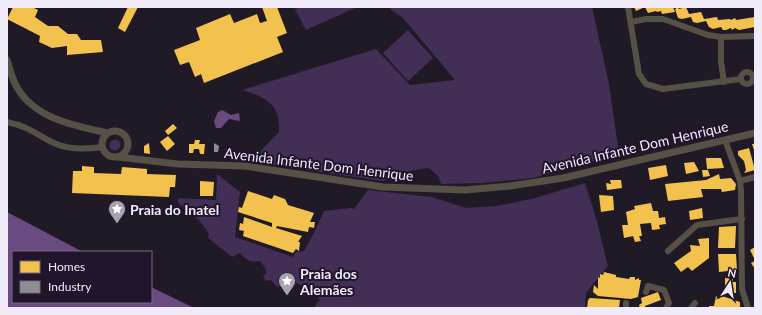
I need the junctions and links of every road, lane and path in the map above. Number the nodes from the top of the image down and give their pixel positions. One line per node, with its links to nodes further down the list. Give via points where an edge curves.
1 (628, 7): 2 (street)
2 (631, 22): 4 (street, via 663,19); 7 (street, via 639,74 646,84 663,89)
3 (755, 36): 4 (street)
4 (721, 37): 7 (street)
5 (7, 60): 10 (street, via 17,87 34,108 54,118)
6 (741, 79): 7 (street)
7 (724, 82)
8 (7, 122): 12 (street, via 28,127 56,144 66,147)
9 (755, 133): 11 (street, Avenida Infante Dom Henrique)
10 (106, 136): 12 (street); 13 (street, via 116,131 125,135 129,142)
11 (725, 140): 15 (street, Avenida Infante Dom Henrique, via 563,178 465,190 383,187 245,166); 17 (street)
12 (102, 147): 14 (street, via 106,154)
13 (127, 151): 14 (street); 15 (street)
14 (118, 157): 15 (street, Avenida Infante Dom Henrique)
15 (138, 160)
16 (755, 177): 17 (street)
17 (740, 181): 18 (street)
18 (742, 219): 19 (street, via 697,225); 22 (street, via 742,289)
19 (668, 251)
20 (646, 292): 21 (street, via 648,286 664,290 669,303)
21 (666, 308)
22 (748, 308)

